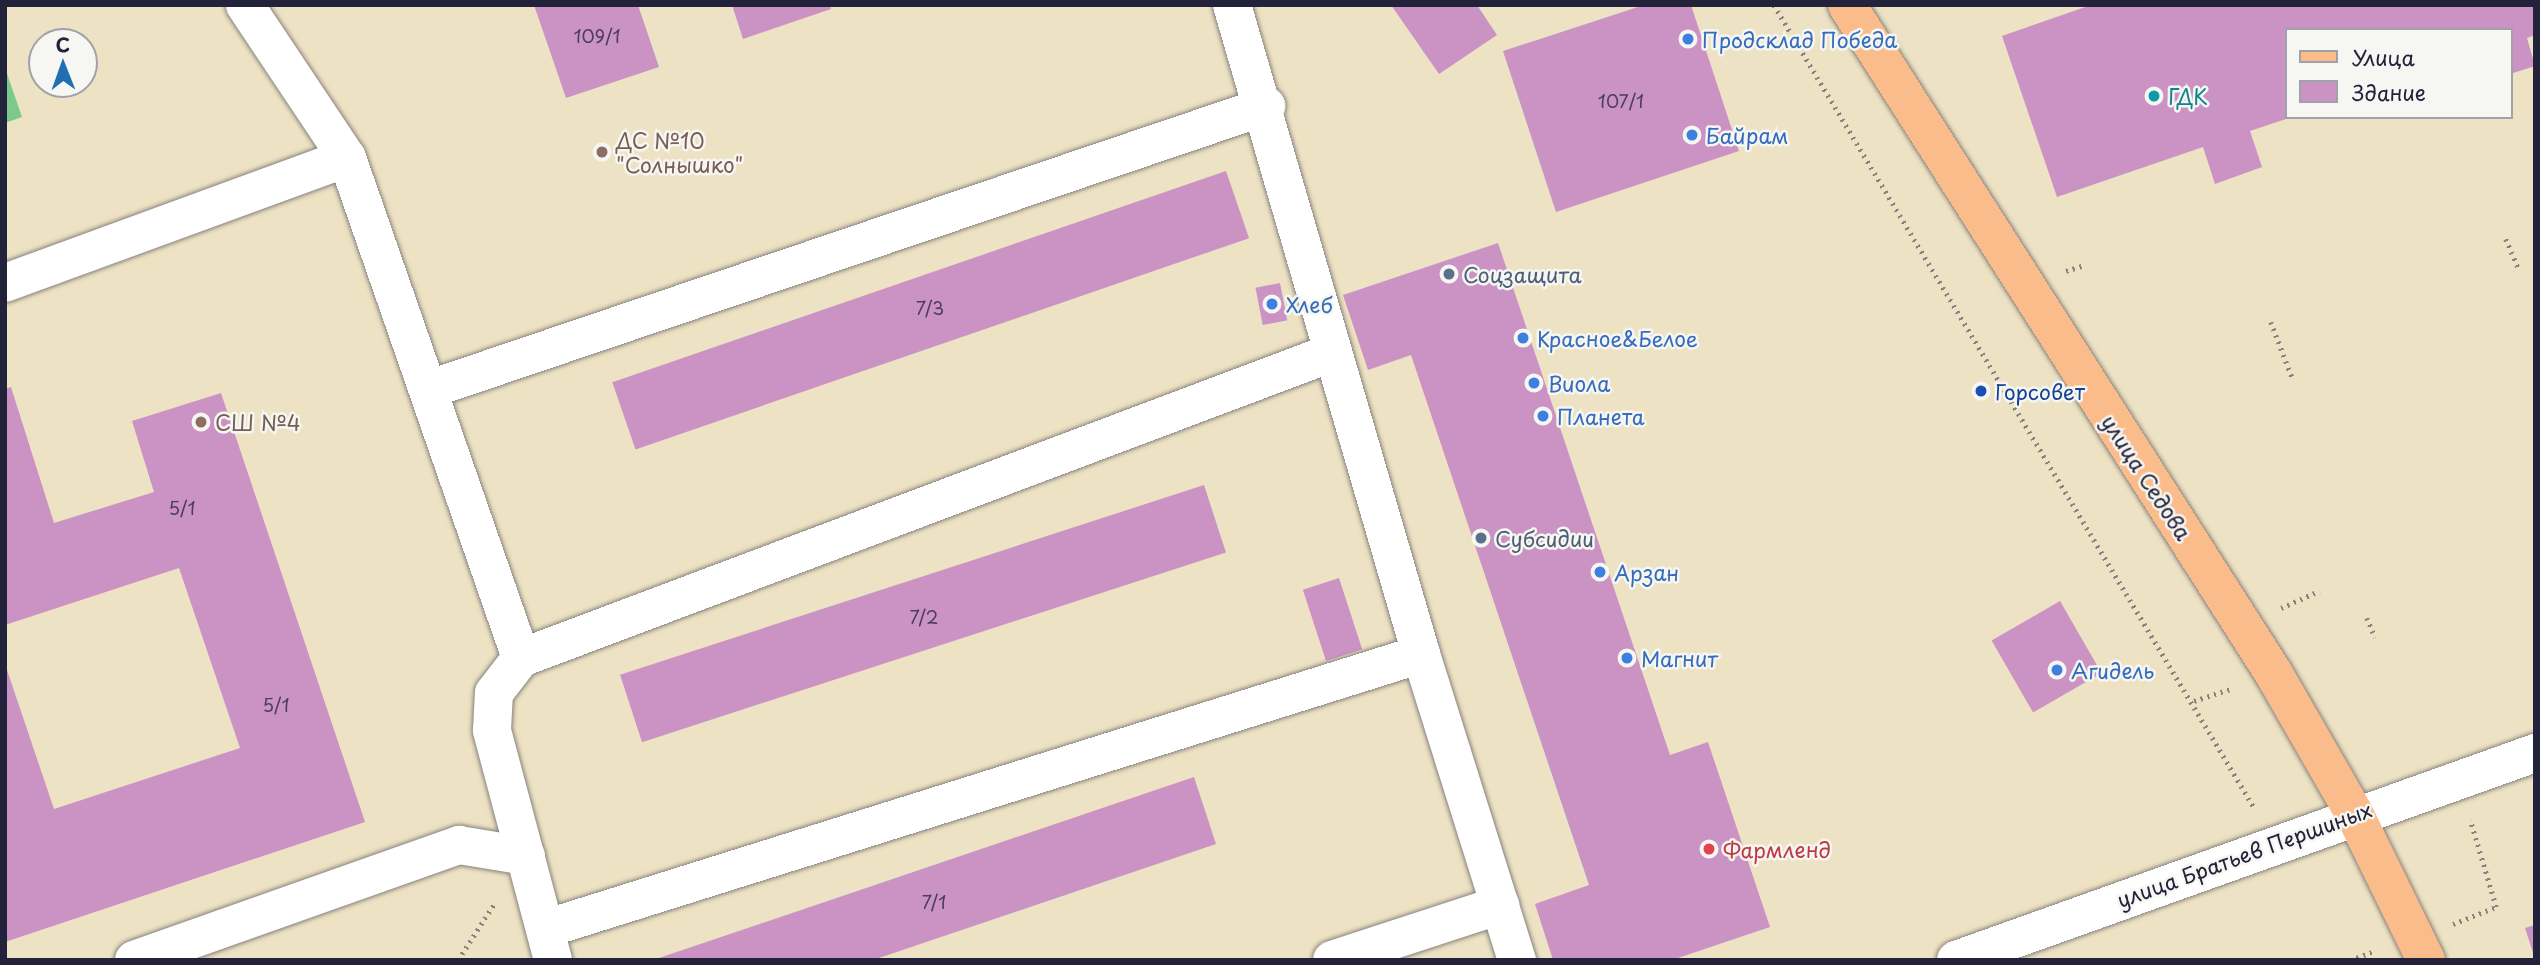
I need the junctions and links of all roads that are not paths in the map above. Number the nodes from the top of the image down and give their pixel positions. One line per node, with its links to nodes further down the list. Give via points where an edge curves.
1 (244, 5): 5 (street)
2 (1232, 5): 4 (street)
3 (1847, 5): 12 (main road, улица Седова, via 2274,674)
4 (1266, 106): 7 (street); 8 (street)
5 (347, 158): 6 (street); 8 (street)
6 (5, 283)
7 (1331, 353): 9 (street); 10 (street)
8 (430, 389): 10 (street)
9 (1421, 654): 14 (street); 15 (street)
10 (521, 658): 13 (street, via 494,693 492,730)
11 (2535, 753): 12 (street, улица Братьев Першиных)
12 (2354, 813): 16 (main road, улица Седова); 20 (street, улица Братьев Першиных)
13 (526, 856): 15 (street); 17 (street, via 498,847 459,845)
14 (1500, 905): 18 (street); 19 (street)
15 (550, 944)
16 (2421, 948)
17 (134, 960)
18 (1332, 960)
19 (1517, 960)
20 (1956, 960)

